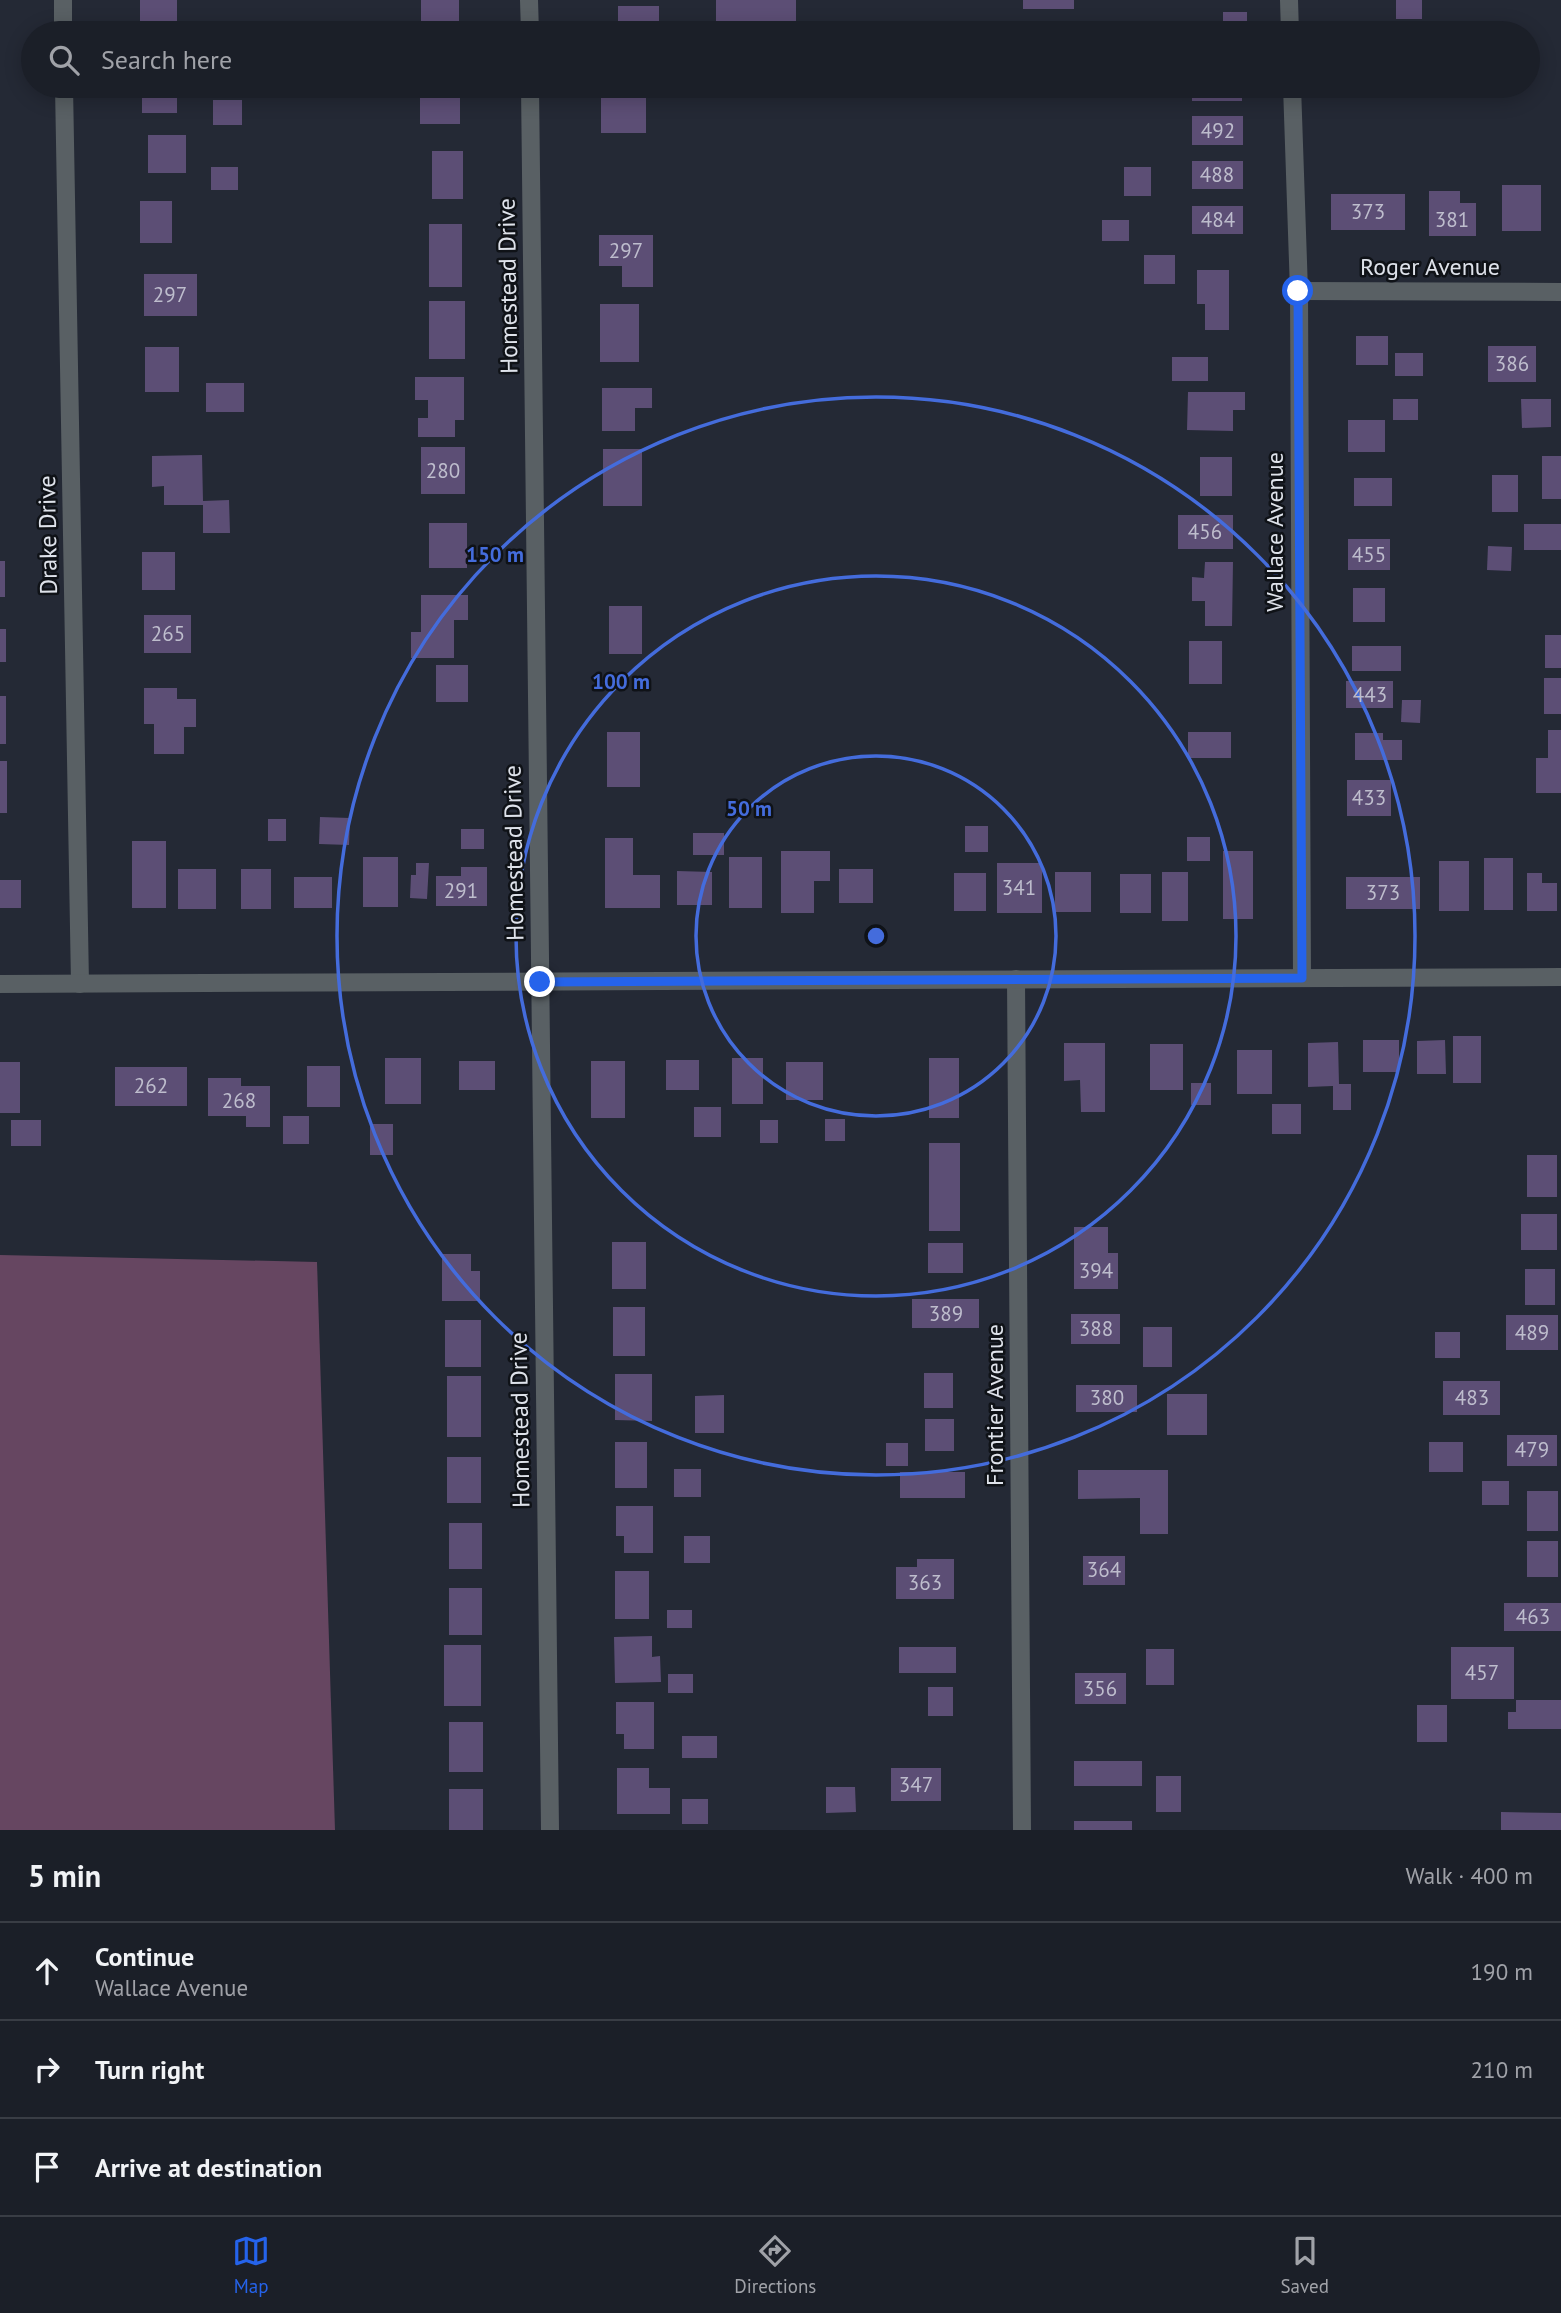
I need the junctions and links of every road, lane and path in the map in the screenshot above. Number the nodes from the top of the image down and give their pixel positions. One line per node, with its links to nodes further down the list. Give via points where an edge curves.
1 (63, 0): 4 (street)
2 (529, 0): 5 (street)
3 (1289, 0): 6 (street)
4 (63, 21)
5 (530, 21)
6 (1290, 21)
7 (64, 98): 17 (street, Drake Drive)
8 (530, 98): 15 (street, Homestead Drive)
9 (1292, 98): 10 (street, Wallace Avenue)
10 (1298, 291): 11 (street, Roger Avenue); 13 (street, Wallace Avenue)
11 (1561, 292)
12 (1561, 977): 13 (street)
13 (1302, 978): 14 (street)
14 (1016, 979): 15 (street); 19 (street, Frontier Avenue)
15 (540, 982): 17 (street); 18 (street, Homestead Drive)
16 (0, 984): 17 (street)
17 (80, 984)
18 (550, 1830)
19 (1022, 1830)

